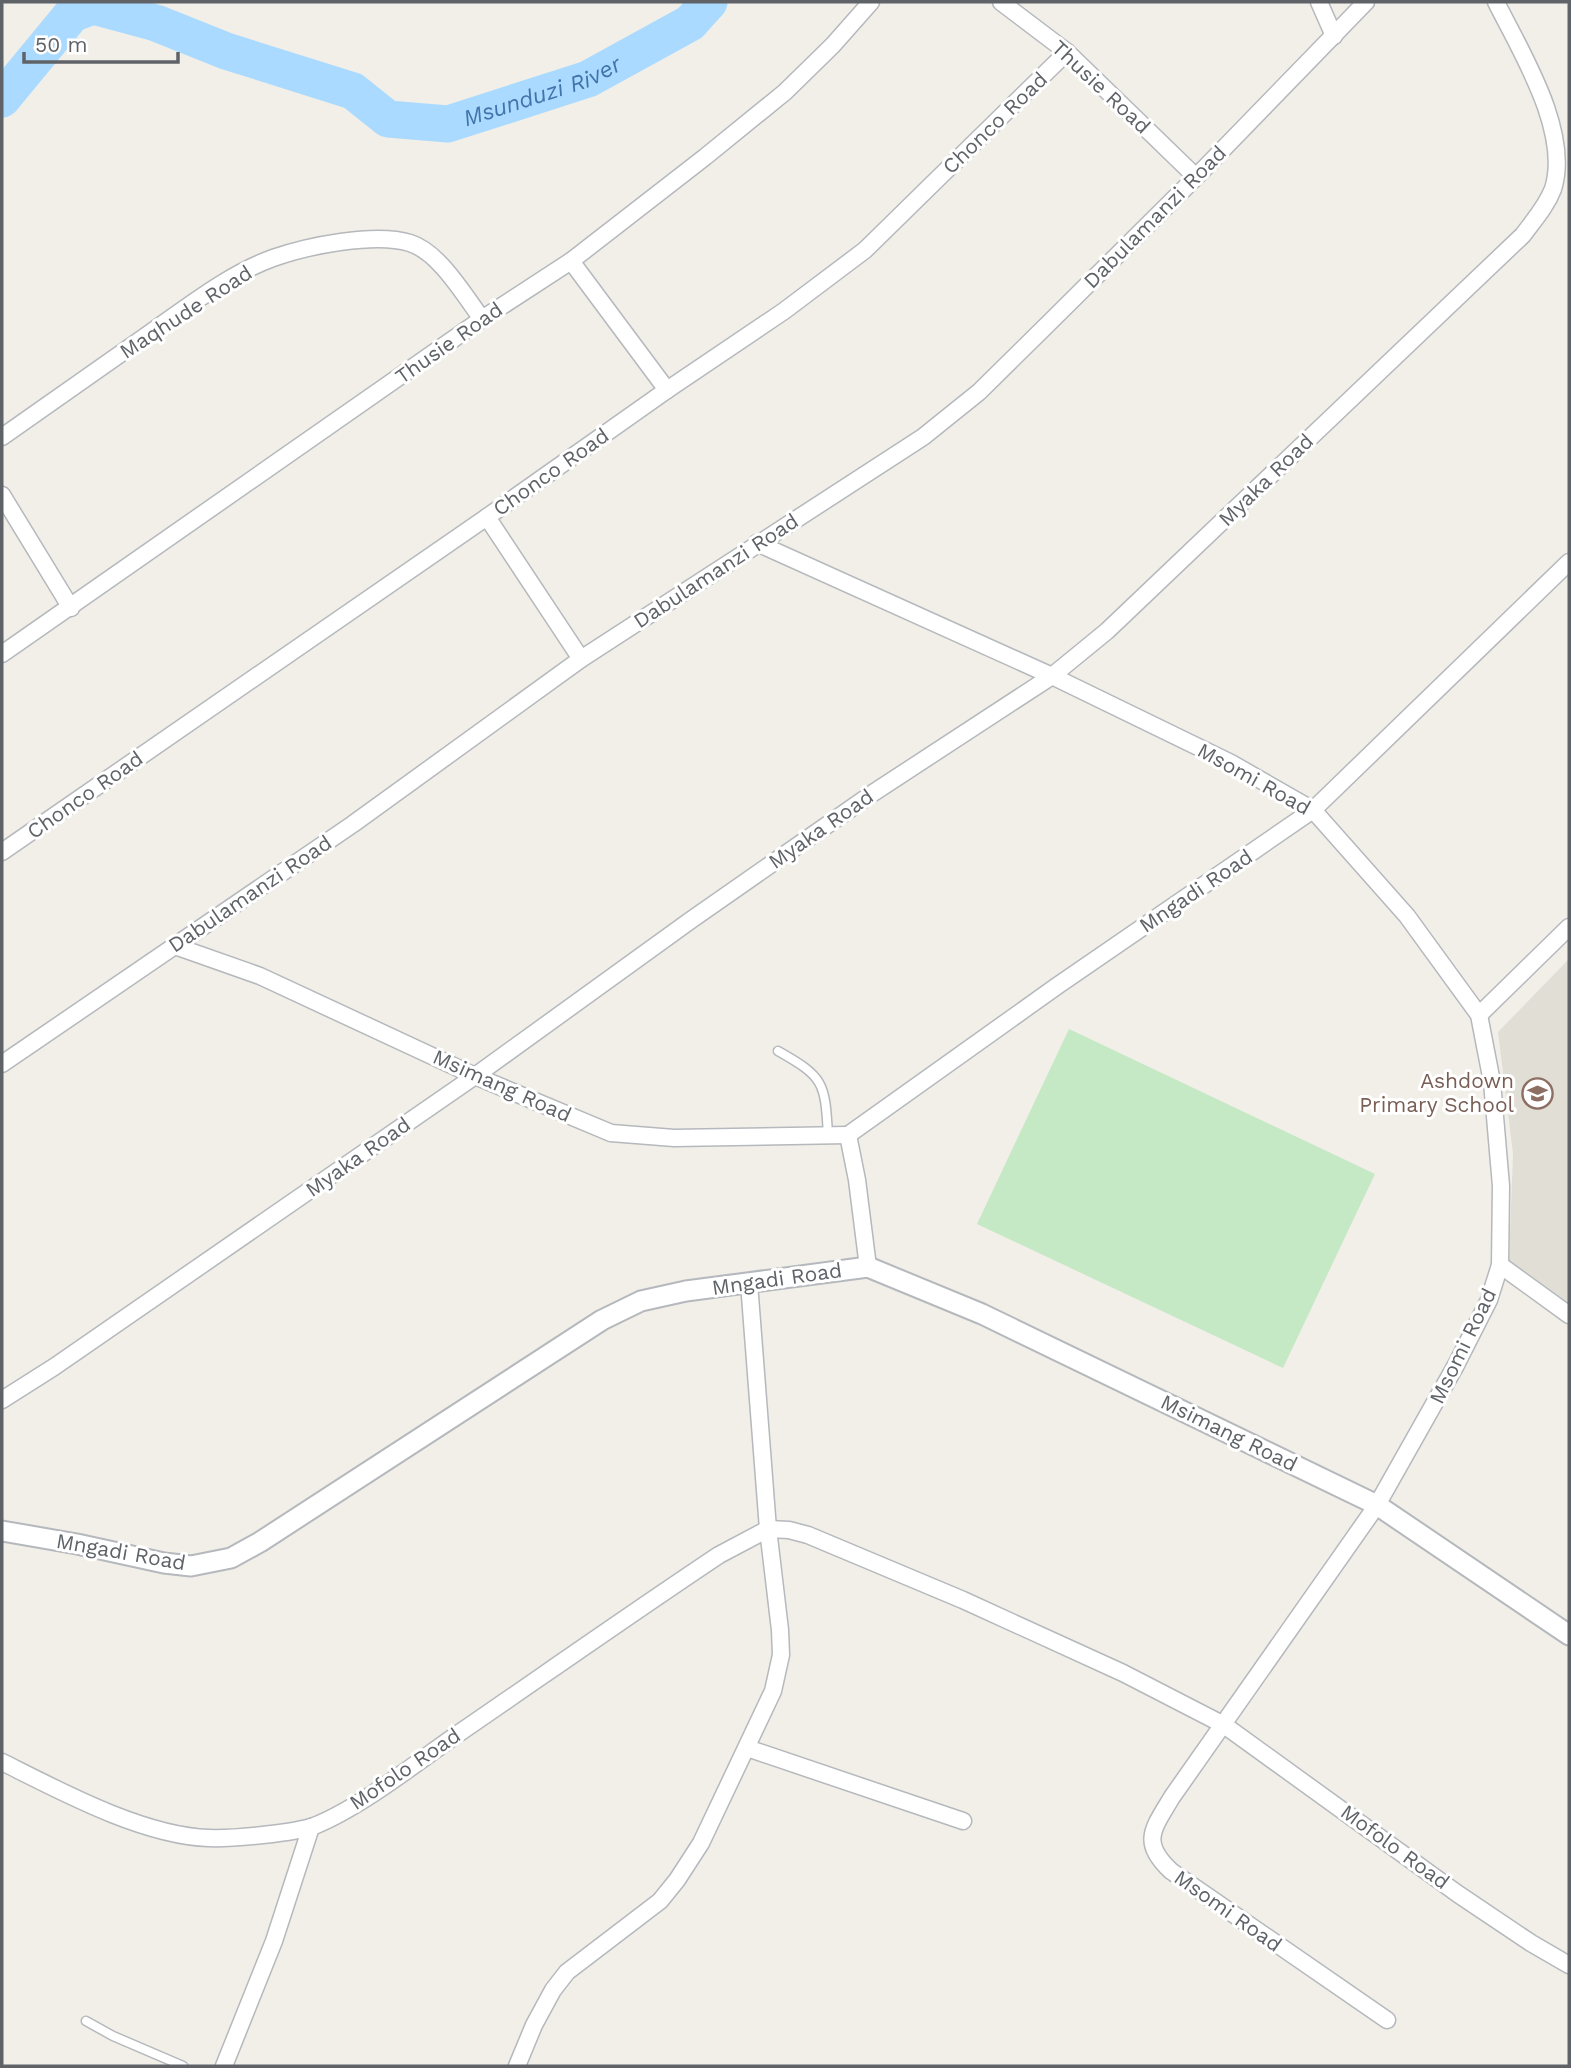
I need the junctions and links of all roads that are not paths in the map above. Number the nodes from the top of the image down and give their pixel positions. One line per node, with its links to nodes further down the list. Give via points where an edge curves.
1 (871, 2): 10 (street, Thusie Road, via 785,92)
2 (1001, 2): 7 (street, Thusie Road)
3 (1319, 2): 6 (street)
4 (1366, 2): 6 (street, Dabulamanzi Road)
5 (1496, 2): 8 (street)
6 (1334, 36): 9 (street, Dabulamanzi Road)
7 (1067, 52): 9 (street, Thusie Road); 12 (street, Chonco Road, via 865,250)
8 (1563, 139): 21 (street, Myaka Road, via 1553,189 1523,235 1126,614)
9 (1196, 177): 16 (street, Dabulamanzi Road, via 979,392 923,438)
10 (571, 261): 11 (street, Thusie Road); 12 (street)
11 (482, 319): 13 (street, Maqhude Road, via 434,258 410,243 363,239 298,250 237,275); 18 (street, Thusie Road)
12 (667, 390): 15 (street, Chonco Road)
13 (2, 437)
14 (2, 495): 18 (street)
15 (487, 517): 20 (street); 23 (street, Chonco Road)
16 (757, 543): 20 (street, Dabulamanzi Road); 21 (street, Msomi Road)
17 (1569, 562): 22 (street, Mngadi Road)
18 (71, 608): 19 (street, Thusie Road)
19 (2, 654)
20 (581, 659): 25 (street, Dabulamanzi Road)
21 (1052, 676): 22 (street, Msomi Road, via 1231,762); 29 (street, Myaka Road, via 873,793)
22 (1314, 810): 26 (street, Msomi Road, via 1408,916); 31 (street, Mngadi Road)
23 (2, 852)
24 (1569, 927): 26 (street)
25 (175, 946): 28 (street, Dabulamanzi Road); 29 (street, Msimang Road, via 260,976)
26 (1479, 1015): 32 (street, Msomi Road, via 1492,1082 1501,1185)
27 (778, 1051): 30 (lane, via 818,1079 825,1096)
28 (2, 1064)
29 (475, 1076): 30 (street, Msimang Road, via 611,1133 642,1138); 36 (street, Myaka Road)
30 (828, 1135): 31 (street, Msimang Road)
31 (848, 1135): 33 (street, Mngadi Road)
32 (1500, 1265): 35 (street); 37 (street, Msomi Road, via 1489,1300 1462,1354)
33 (868, 1267): 34 (street, Mngadi Road); 37 (street, Msimang Road, via 982,1314)
34 (749, 1283): 38 (street); 39 (street, Mngadi Road, via 641,1301 603,1320 230,1558 191,1566 164,1563)
35 (1569, 1315)
36 (2, 1400)
37 (1377, 1505): 40 (street, Msimang Road); 41 (street, Msomi Road)
38 (768, 1529): 41 (street, Mofolo Road, via 808,1535 964,1600); 42 (street, via 781,1654 773,1691); 45 (street, Mofolo Road, via 719,1555 360,1800)
39 (2, 1531)
40 (1569, 1635)
41 (1224, 1725): 46 (street, Mofolo Road, via 1458,1894); 47 (street, Msomi Road, via 1158,1821 1153,1834 1156,1857 1206,1897)
42 (747, 1748): 44 (street); 51 (street, via 701,1843 677,1880 660,1901 567,1972 540,2013)
43 (2, 1762): 45 (street, Mofolo Road, via 75,1797 178,1834 209,1839)
44 (963, 1821)
45 (311, 1827): 50 (street, via 274,1941)
46 (1569, 1965)
47 (1387, 2020)
48 (86, 2021): 49 (lane)
49 (183, 2066)
50 (224, 2066)
51 (517, 2066)

